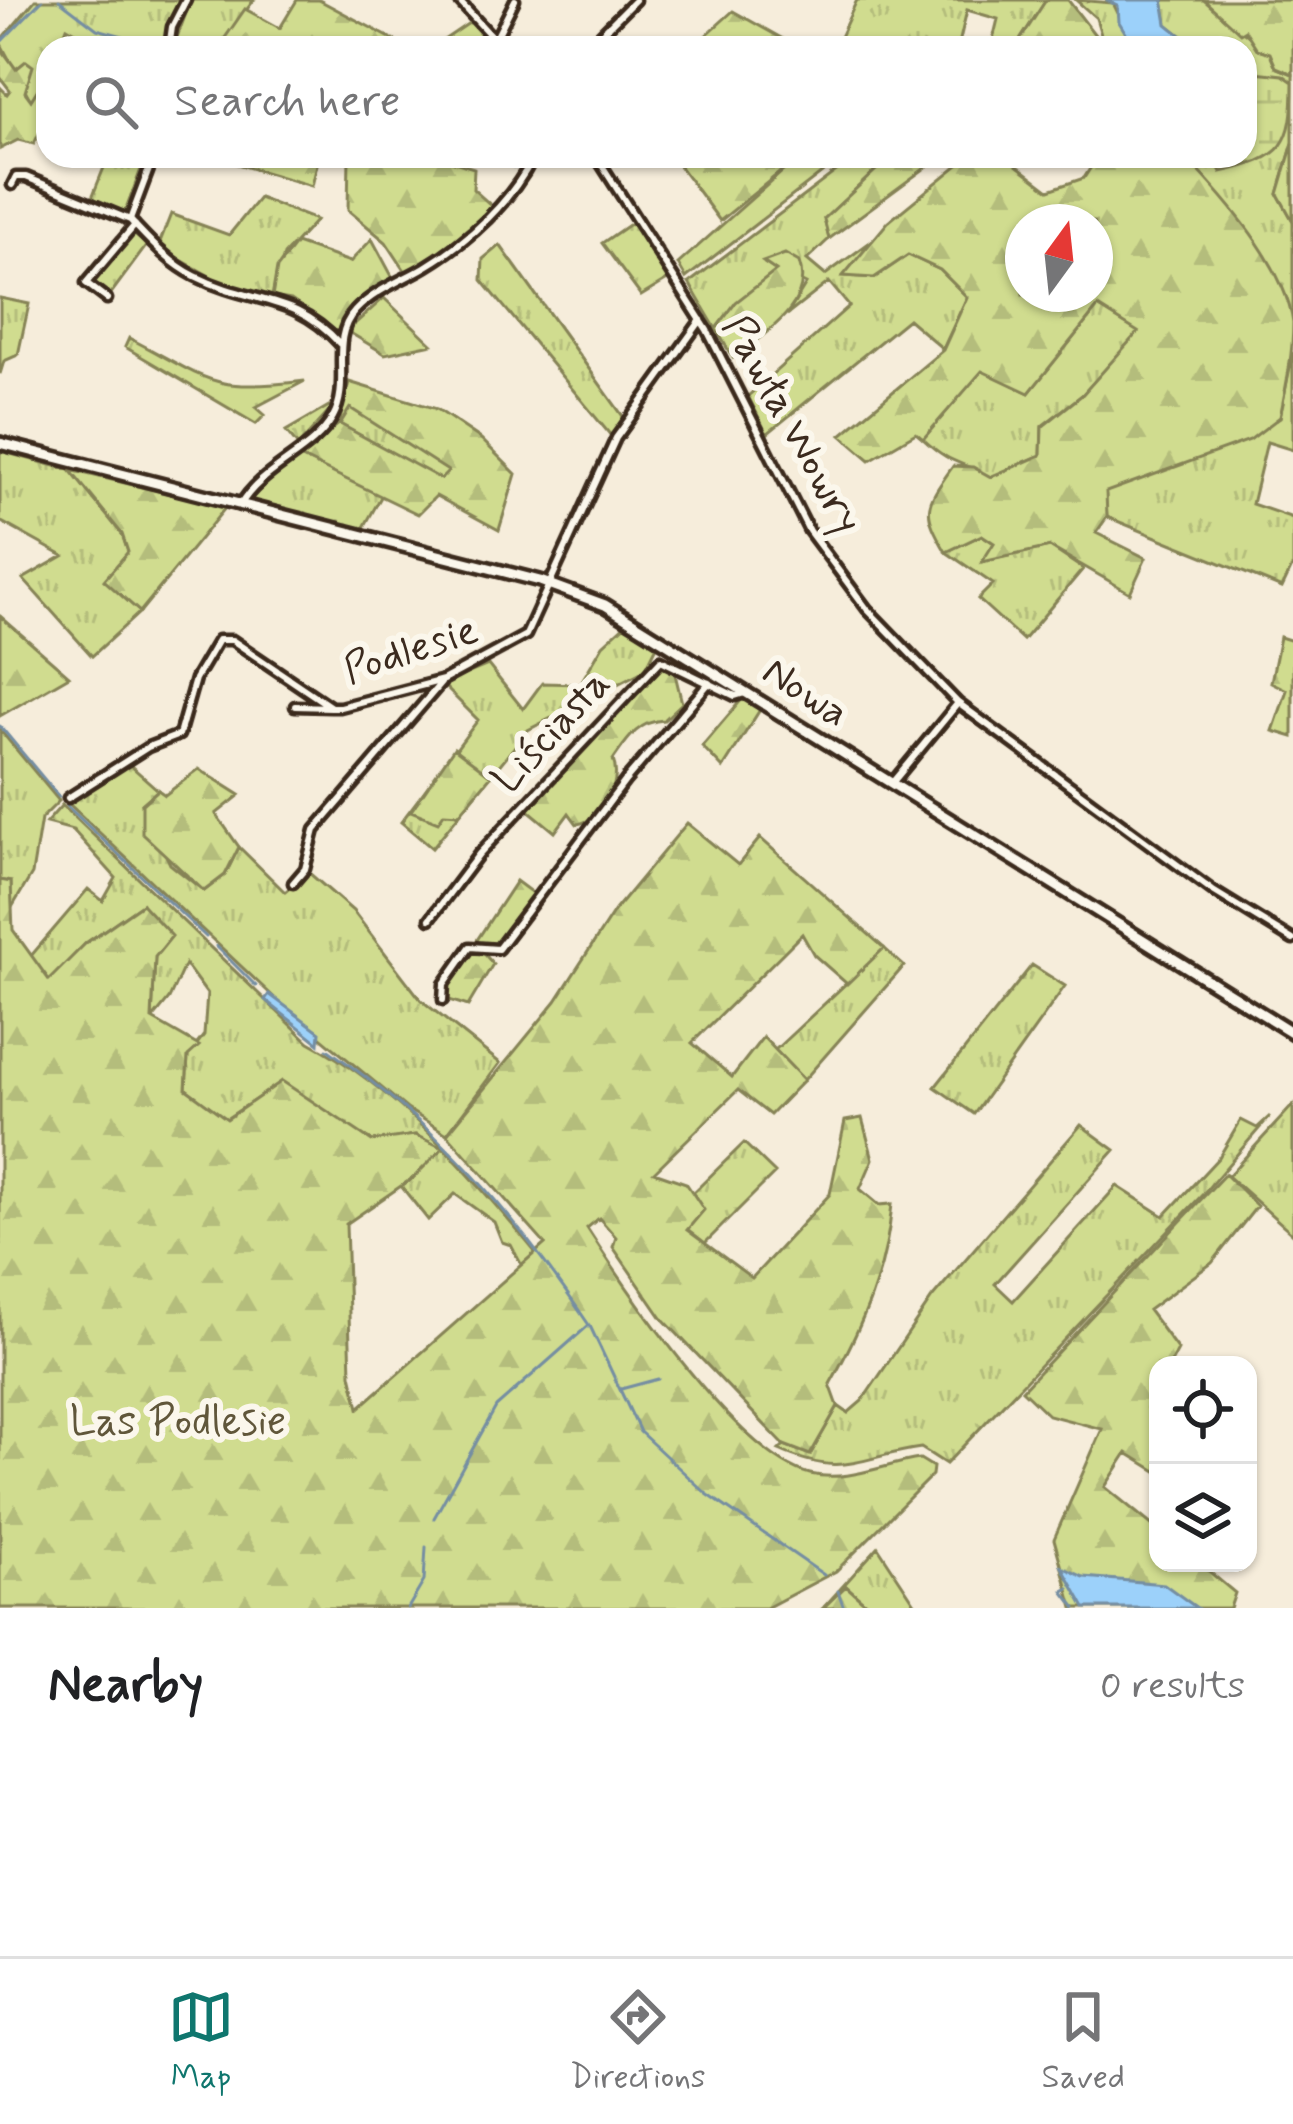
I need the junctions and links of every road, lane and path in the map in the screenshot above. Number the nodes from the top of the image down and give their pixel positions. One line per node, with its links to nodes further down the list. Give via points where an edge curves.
1 (186, 0): 5 (street)
2 (458, 0): 6 (street)
3 (515, 0): 7 (street)
4 (635, 0): 8 (street)
5 (172, 36)
6 (490, 36)
7 (496, 36)
8 (599, 36)
9 (150, 168): 13 (street)
10 (527, 168): 16 (street, via 506,201 449,252 353,313)
11 (604, 168): 15 (street, Pawła Wowry)
12 (12, 185): 13 (street, via 26,177)
13 (132, 223): 14 (street, via 86,283); 16 (street, via 194,276 291,304)
14 (107, 299)
15 (700, 320): 19 (street, Podlesie, via 616,438); 23 (street, Pawła Wowry, via 808,531 867,609)
16 (341, 344): 18 (street, via 343,383 332,421)
17 (0, 442): 18 (street, Nowa)
18 (240, 506): 19 (street, Nowa)
19 (550, 584): 20 (street, Podlesie, via 520,642); 22 (street, Nowa, via 615,610)
20 (443, 680): 25 (street, Podlesie); 28 (street, via 315,830)
21 (709, 683): 22 (street, Liściasta); 29 (street, Liściasta, via 661,660 479,854); 31 (street, via 498,950 470,947 444,984)
22 (745, 693): 26 (street, Nowa)
23 (958, 703): 26 (street); 30 (street, Pawła Wowry, via 1213,891)
24 (295, 706): 25 (street)
25 (331, 707): 27 (street, Podlesie, via 232,640 218,640 195,679 179,735)
26 (890, 785): 32 (street, Nowa)
27 (68, 798)
28 (292, 883)
29 (430, 919)
30 (1293, 940)
31 (443, 1000)
32 (1293, 1033)

